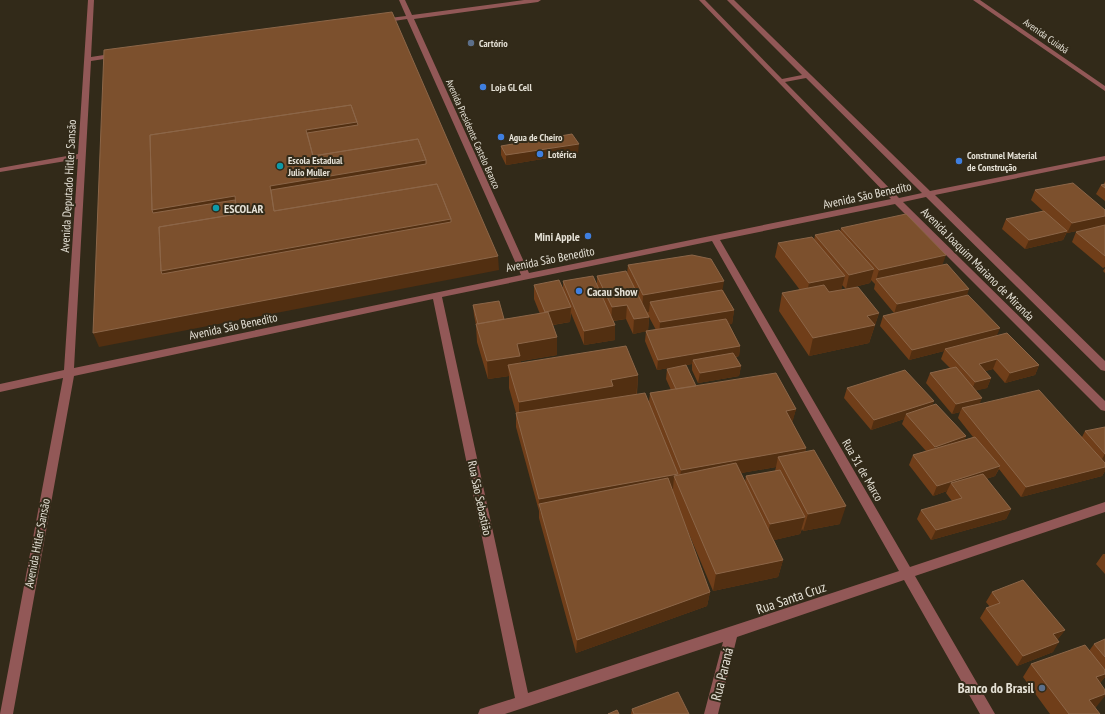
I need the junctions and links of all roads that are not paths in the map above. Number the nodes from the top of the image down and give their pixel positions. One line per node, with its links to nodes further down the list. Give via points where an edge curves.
1 (91, 0): 10 (street, Avenida Deputado Hitler Sansão)
2 (402, 0): 7 (street, Avenida Presidente Castelo Branco)
3 (538, 0): 7 (street)
4 (702, 0): 12 (street, Avenida Joaquim Mariano de Miranda)
5 (730, 0): 11 (street, Avenida Joaquim Mariano de Miranda)
6 (976, 0): 13 (street, Avenida Cuiabá)
7 (410, 17): 8 (street); 20 (street, Avenida Presidente Castelo Branco)
8 (371, 22)
9 (127, 54): 10 (street)
10 (88, 59): 14 (street, Avenida Deputado Hitler Sansão)
11 (808, 76): 12 (street); 17 (street, Avenida Joaquim Mariano de Miranda)
12 (780, 81): 18 (street, Avenida Joaquim Mariano de Miranda)
13 (1105, 89)
14 (82, 156): 16 (street); 23 (street, Avenida Deputado Hitler Sansão)
15 (1105, 158): 17 (street, Avenida São Benedito)
16 (0, 170)
17 (930, 194): 18 (street, Avenida São Benedito); 22 (street, Avenida Joaquim Mariano de Miranda)
18 (897, 201): 19 (street, Avenida São Benedito); 25 (street, Avenida Joaquim Mariano de Miranda)
19 (715, 239): 20 (street, Avenida São Benedito); 27 (street, Rua 31 de Marco)
20 (526, 276): 21 (street, Avenida São Benedito)
21 (438, 296): 23 (street, Avenida São Benedito); 29 (street, Rua São Sebastião)
22 (1105, 367)
23 (69, 373): 24 (street, Avenida São Benedito); 30 (street, Avenida Hitler Sansão)
24 (0, 388)
25 (1105, 407)
26 (1105, 507): 27 (street, Rua Santa Cruz)
27 (908, 574): 28 (street, Rua Santa Cruz); 33 (street, Rua 31 de Marco)
28 (732, 633): 29 (street, Rua Santa Cruz); 32 (street, Rua Paraná)
29 (523, 701): 31 (street, Rua Santa Cruz)
30 (6, 714)
31 (485, 714)
32 (711, 714)
33 (988, 714)

